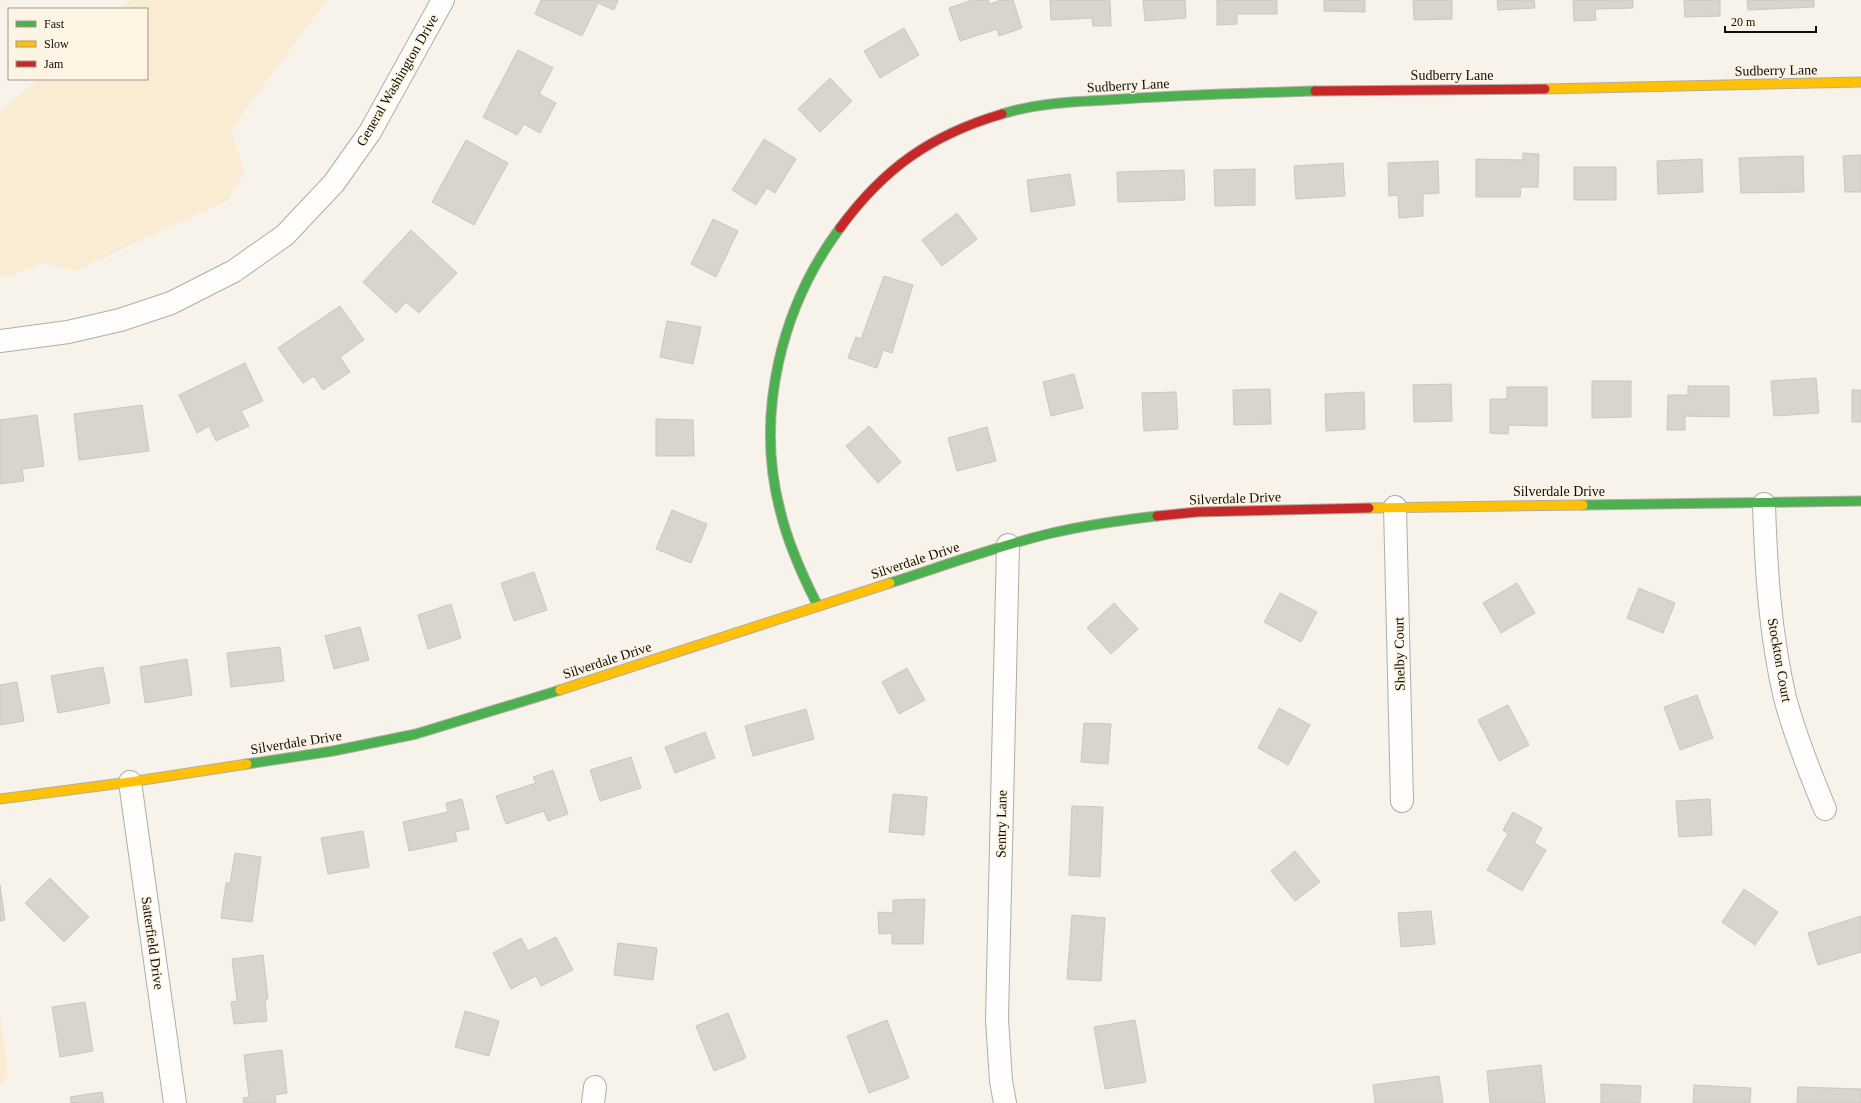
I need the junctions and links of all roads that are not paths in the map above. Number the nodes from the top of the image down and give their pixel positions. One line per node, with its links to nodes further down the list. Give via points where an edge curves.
1 (443, 0): 3 (street, General Washington Drive, via 370,132 334,183 285,234 234,271 171,303 120,320 68,332)
2 (1861, 82): 8 (street, Sudberry Lane, via 1559,89 1348,90 1138,97 1046,104 997,114 951,133 907,158 863,198 832,237 806,280 787,327 774,376 770,425 773,475 780,514 795,562)
3 (0, 341)
4 (1861, 501): 5 (street, Silverdale Drive)
5 (1764, 504): 6 (street, Silverdale Drive); 12 (street, Stockton Court, via 1772,633 1785,698 1800,748)
6 (1395, 507): 7 (street, Silverdale Drive, via 1197,512 1116,521 1052,533); 11 (street, Shelby Court)
7 (1008, 545): 8 (street, Silverdale Drive); 14 (street, Sentry Lane, via 996,1019)
8 (818, 606): 9 (street, Silverdale Drive, via 521,703 416,734 333,751)
9 (130, 782): 10 (street, Silverdale Drive); 13 (street, Satterfield Drive)
10 (0, 799)
11 (1402, 801)
12 (1825, 810)
13 (175, 1103)
14 (1005, 1103)

